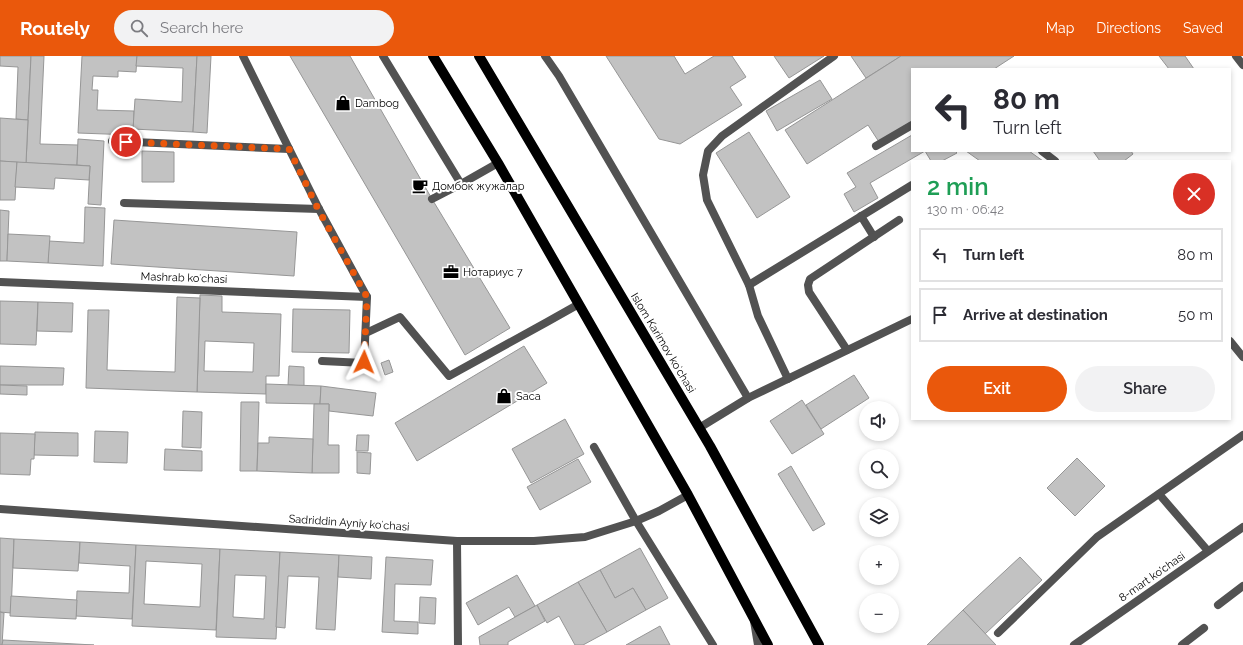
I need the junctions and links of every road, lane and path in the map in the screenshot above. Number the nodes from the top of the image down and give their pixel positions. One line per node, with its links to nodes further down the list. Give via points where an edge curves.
1 (243, 56): 12 (street)
2 (383, 56): 16 (street)
3 (433, 56): 15 (main road)
4 (479, 56): 36 (main road, Islom Karimov koʻchasi)
5 (545, 56): 35 (street, via 560,76)
6 (834, 56): 25 (street, via 722,136 708,152 703,175 707,200)
7 (1236, 56): 8 (street)
8 (1243, 65)
9 (911, 126): 11 (street)
10 (112, 141): 12 (street)
11 (876, 146)
12 (289, 149): 20 (street)
13 (1043, 152): 14 (street)
14 (1055, 160)
15 (498, 163): 16 (street); 27 (main road)
16 (462, 184): 18 (street)
17 (911, 186): 21 (street)
18 (432, 199)
19 (124, 203): 20 (street)
20 (318, 209): 26 (street)
21 (861, 216): 23 (street); 25 (street)
22 (899, 220): 23 (street)
23 (874, 237): 31 (street, via 810,279 808,285 809,292)
24 (0, 282): 26 (street, Mashrab koʻchasi)
25 (749, 285): 34 (street, via 758,316)
26 (367, 297): 29 (street)
27 (579, 304): 29 (street, via 449,376 400,317); 40 (main road)
28 (911, 319): 31 (street)
29 (366, 333): 33 (street, via 364,362)
30 (1231, 342): 32 (street)
31 (847, 350): 34 (street)
32 (1243, 357)
33 (322, 361)
34 (788, 379): 35 (street)
35 (748, 398): 36 (street)
36 (699, 428): 56 (main road, Islom Karimov koʻchasi)
37 (1243, 435): 39 (street)
38 (594, 447): 42 (street)
39 (1159, 494): 45 (street); 50 (street, via 1097,537)
40 (688, 495): 42 (street, Sadriddin Ayniy koʻchasi); 48 (main road)
41 (0, 508): 44 (street, Sadriddin Ayniy koʻchasi)
42 (636, 521): 44 (street, Sadriddin Ayniy koʻchasi, via 585,537 534,541); 53 (street)
43 (1243, 527): 45 (street, 8-mart ko'chasi)
44 (457, 542): 52 (street)
45 (1208, 551): 57 (street, 8-mart ko'chasi)
46 (1243, 586): 47 (street)
47 (1218, 605)
48 (753, 616): 54 (street); 55 (main road)
49 (1204, 628): 51 (street)
50 (998, 633)
51 (1185, 644)
52 (458, 645)
53 (713, 645)
54 (758, 645)
55 (768, 645)
56 (820, 645)
57 (1074, 645)

